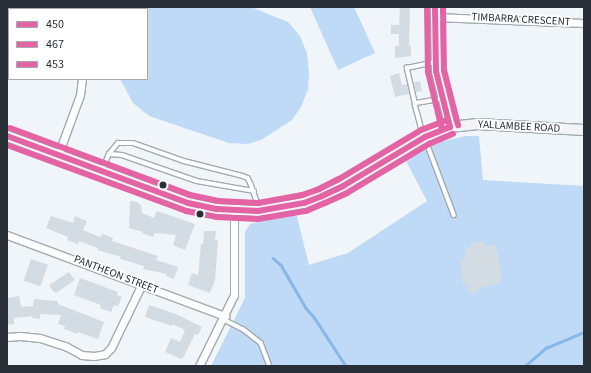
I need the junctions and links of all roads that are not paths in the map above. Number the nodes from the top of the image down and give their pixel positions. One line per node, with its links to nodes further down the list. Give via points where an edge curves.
1 (435, 7): 2 (street)
2 (435, 17): 3 (street, TIMBARRA CRESCENT); 4 (street)
3 (584, 23)
4 (436, 62): 6 (street); 7 (lane, via 407,68)
5 (82, 80): 13 (street, via 80,95)
6 (443, 99): 7 (lane); 8 (street)
7 (415, 104): 11 (lane)
8 (450, 127): 9 (main road, YALLAMBEE ROAD, via 478,124); 11 (main road, YALLAMBEE ROAD)
9 (584, 130)
10 (7, 136): 13 (main road, YALLAMBEE ROAD)
11 (425, 137): 17 (main road, YALLAMBEE ROAD, via 322,196 296,205); 18 (lane)
12 (109, 154): 14 (lane); 15 (lane, via 122,155 197,181); 15 (lane, via 118,143 133,143 184,161 243,176 248,178)
13 (58, 155): 14 (main road, YALLAMBEE ROAD)
14 (102, 171): 16 (main road, YALLAMBEE ROAD, via 188,203)
15 (254, 191): 17 (lane)
16 (234, 211): 17 (main road, YALLAMBEE ROAD); 21 (street, via 234,296)
17 (258, 211)
18 (454, 215)
19 (7, 235): 20 (street, PANTHEON STREET)
20 (142, 286): 21 (street, PANTHEON STREET); 22 (street, via 111,348 105,354 82,355 68,347 40,338)
21 (224, 318): 23 (street); 24 (lane, via 261,343)
22 (7, 337)
23 (200, 366)
24 (270, 366)

